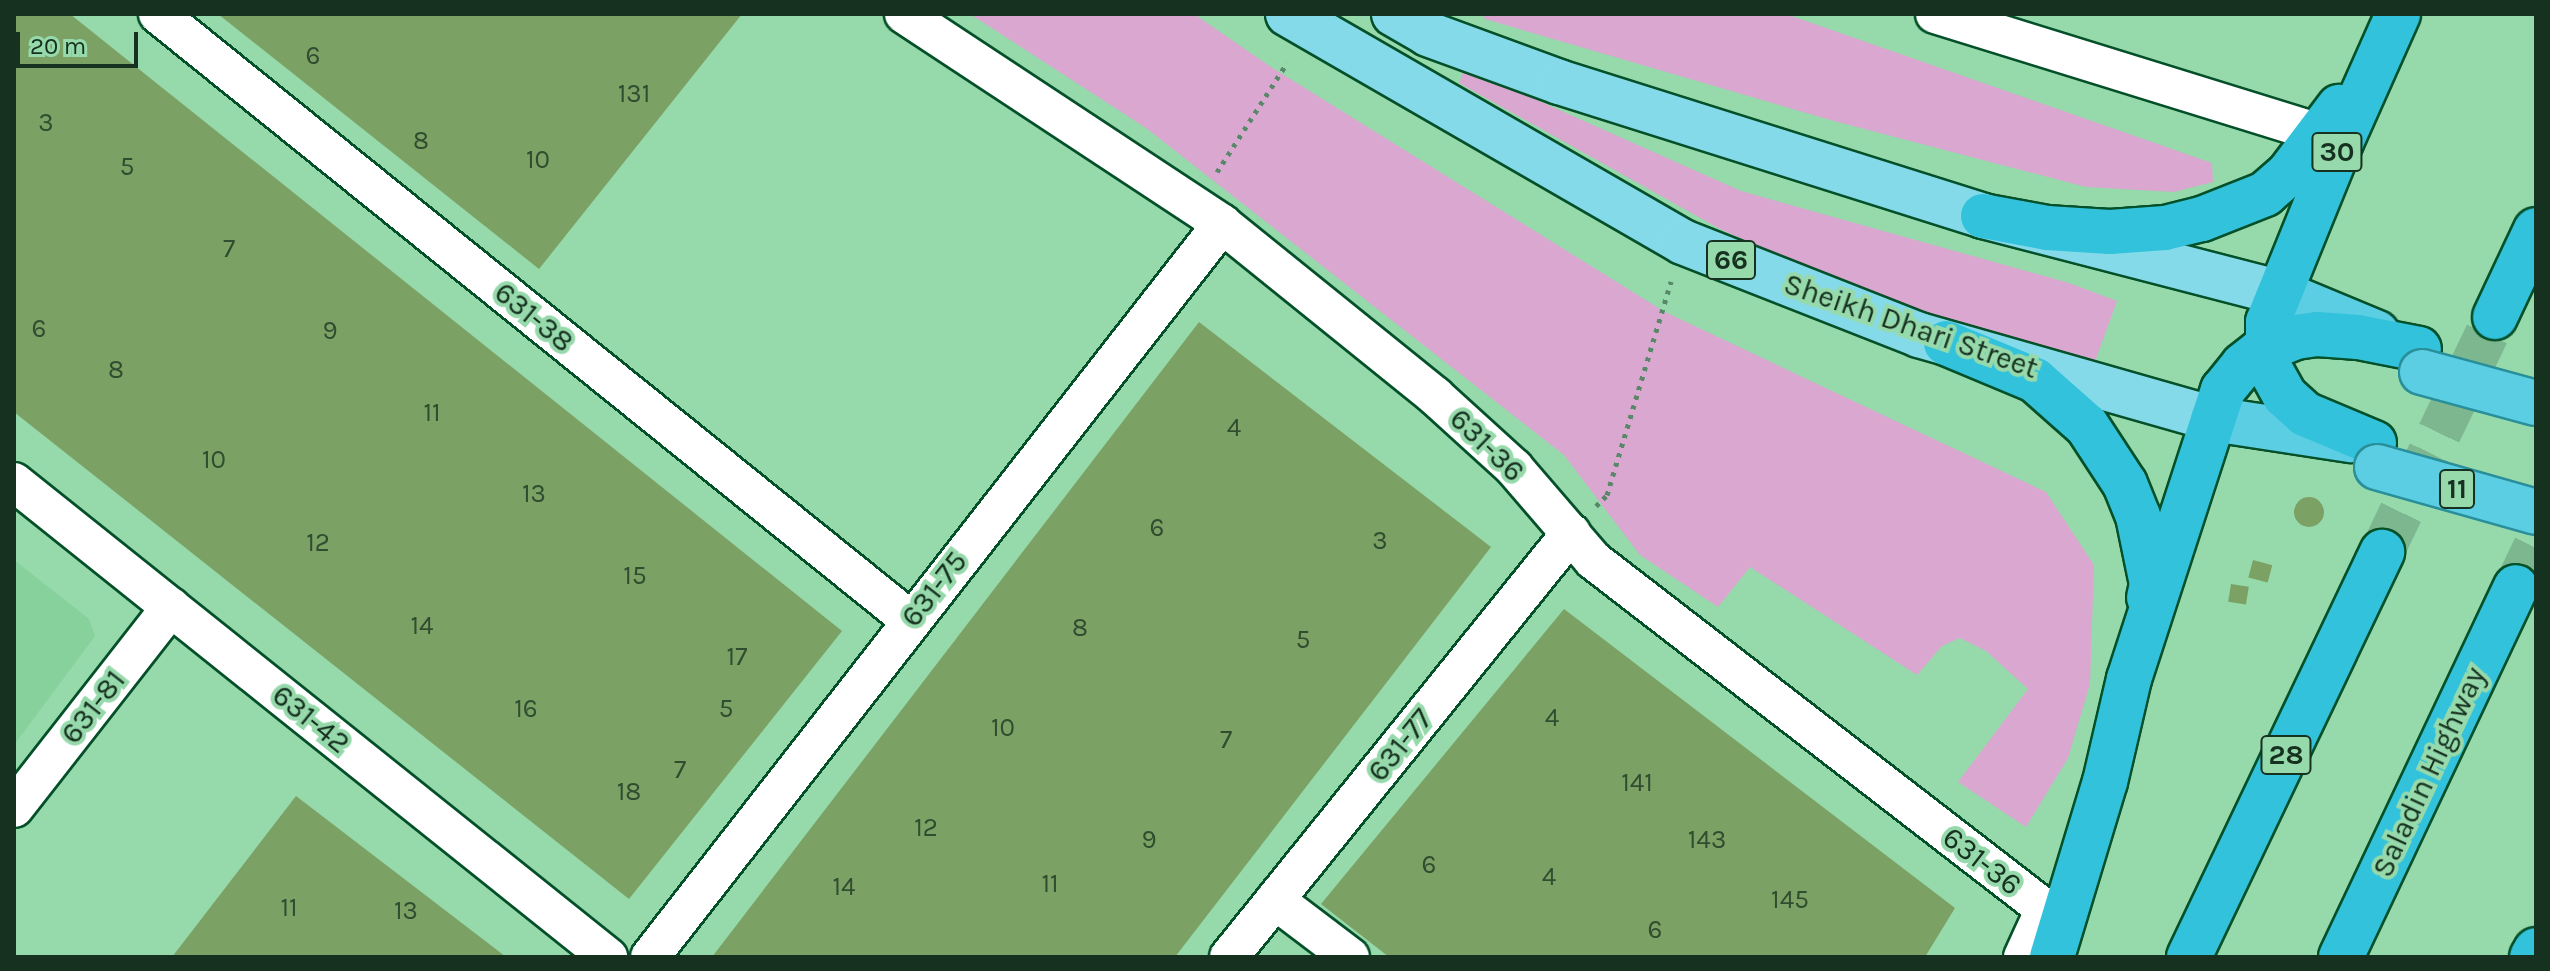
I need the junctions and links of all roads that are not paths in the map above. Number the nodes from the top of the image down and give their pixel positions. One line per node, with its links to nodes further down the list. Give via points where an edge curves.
1 (158, 14): 23 (street, 631-38)
2 (904, 14): 8 (street, 631-36)
3 (1394, 14): 9 (main road, via 1428,34 1559,82)
4 (1935, 14): 7 (street)
5 (1299, 21): 13 (main road, Sheikh Dhari Street / 66, via 1683,242)
6 (2394, 23): 7 (highway, 30)
7 (2331, 136): 9 (highway, via 2265,194 2165,228 2047,228); 12 (highway, 30)
8 (1208, 215): 19 (street, 631-36, via 1435,396 1514,468); 23 (street, 631-75)
9 (1983, 216): 12 (main road)
10 (2536, 230): 11 (highway)
11 (2495, 317)
12 (2272, 321): 14 (highway, bridge, via 2420,360); 15 (highway); 16 (highway, via 2268,365 2285,396 2305,414)
13 (1946, 343): 15 (main road, Sheikh Dhari Street / 66); 24 (highway, via 2035,380 2087,426 2125,484 2144,539 2152,584)
14 (2536, 403)
15 (2218, 405): 16 (highway, 11); 24 (highway)
16 (2376, 455): 18 (highway, 11, bridge)
17 (14, 482): 22 (street, 631-42)
18 (2536, 512)
19 (1571, 533): 26 (street, 631-77); 32 (street, 631-36, via 1593,560 2045,909)
20 (2382, 552): 34 (highway, 28)
21 (2516, 587): 35 (highway, Saladin Highway)
22 (171, 607): 25 (street, 631-81); 28 (street, 631-42)
23 (910, 620): 29 (street, 631-75)
24 (2129, 679): 33 (highway, via 2105,782)
25 (14, 808)
26 (1275, 900): 30 (street, 631-77); 31 (street)
27 (2536, 950): 36 (highway)
28 (608, 957)
29 (650, 957)
30 (1229, 957)
31 (1350, 957)
32 (2023, 957)
33 (2052, 957)
34 (2189, 957)
35 (2341, 957)
36 (2532, 957)

